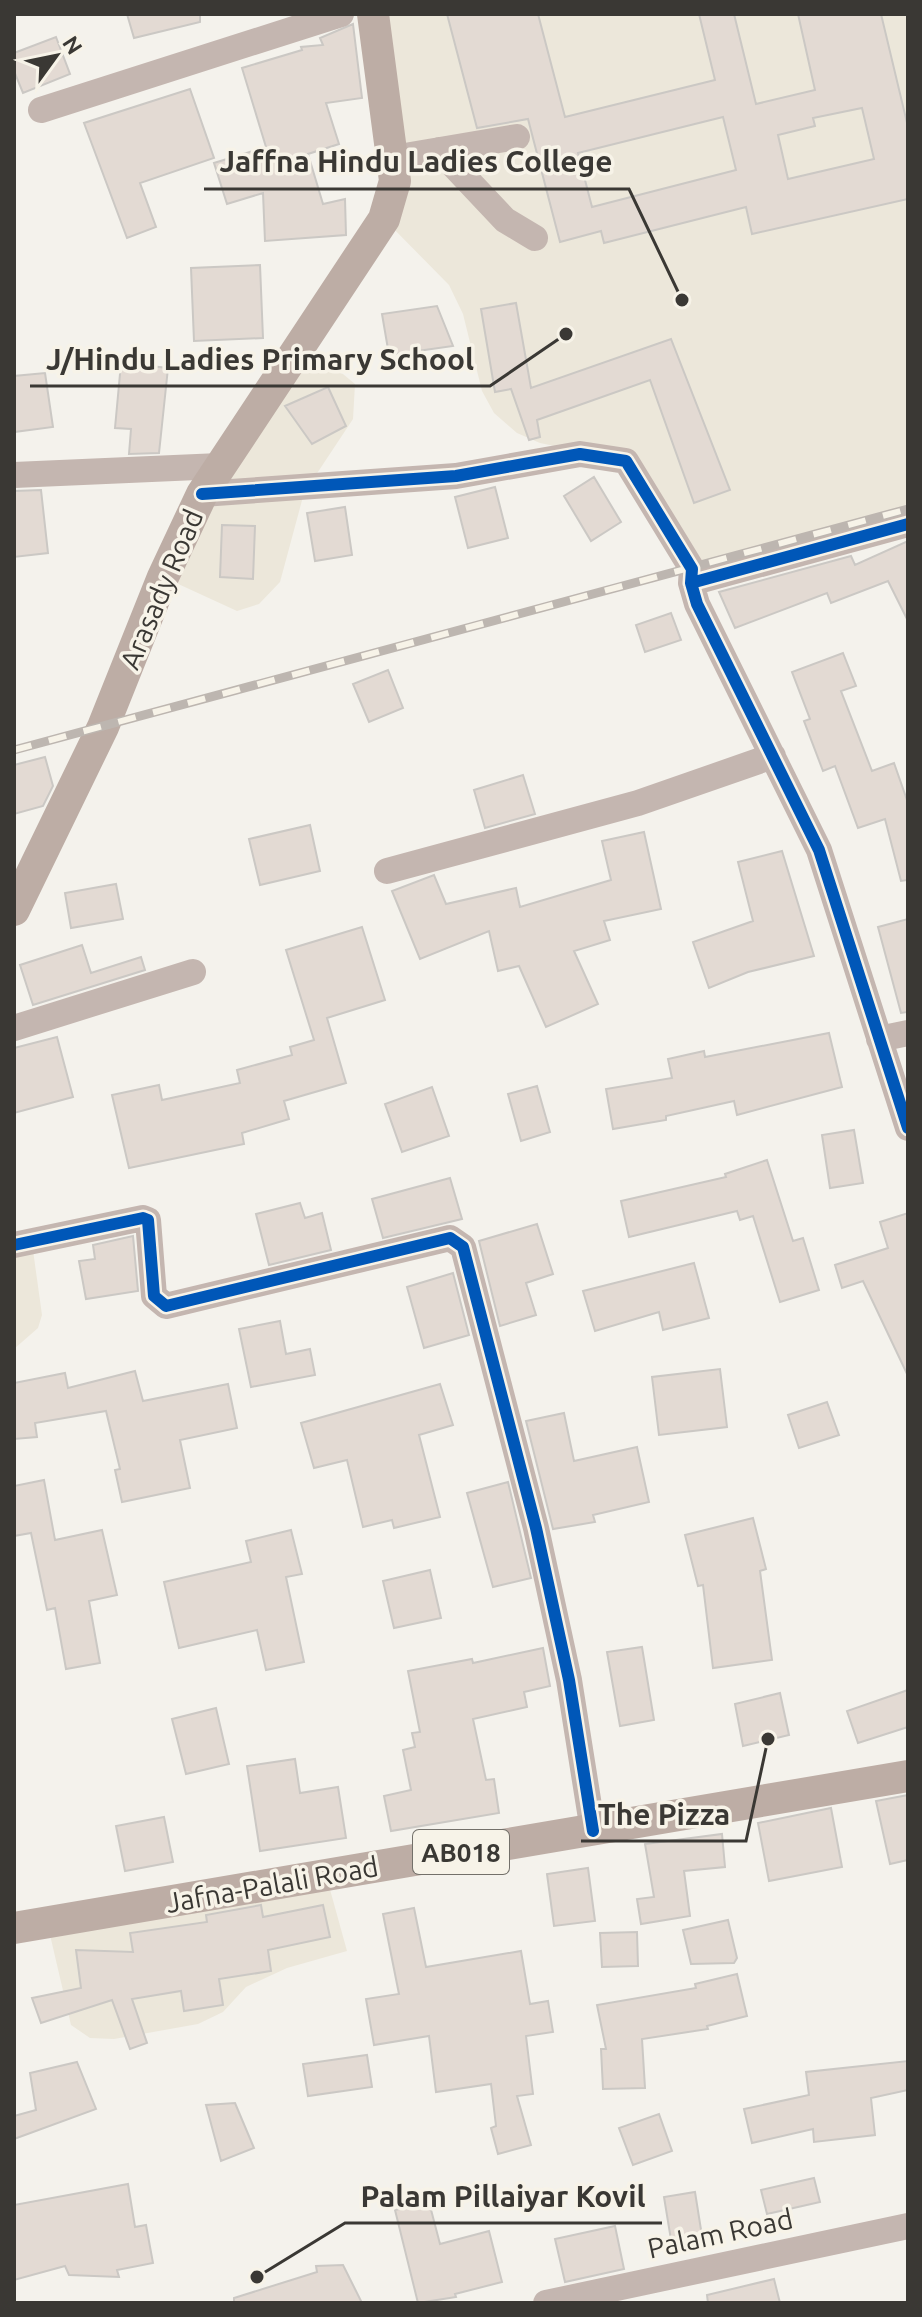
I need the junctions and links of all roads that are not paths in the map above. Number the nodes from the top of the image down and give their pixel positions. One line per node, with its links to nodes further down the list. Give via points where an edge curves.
1 (341, 14): 3 (street)
2 (373, 14): 6 (main road, Arasady Road)
3 (41, 110)
4 (517, 137): 5 (street)
5 (439, 150): 6 (street); 7 (street, via 505,220)
6 (393, 158): 8 (main road, Arasady Road, via 395,181 384,219)
7 (535, 238)
8 (220, 466): 9 (street); 10 (main road, Arasady Road)
9 (14, 475)
10 (202, 494): 12 (street, via 456,476 580,454 626,461 692,569); 15 (main road, Arasady Road, via 103,727)
11 (908, 524): 12 (street)
12 (691, 583): 13 (street)
13 (773, 756): 14 (street, via 638,803); 19 (street, via 819,850)
14 (387, 871)
15 (14, 910)
16 (193, 972): 17 (street)
17 (14, 1028)
18 (908, 1033): 19 (street)
19 (879, 1039): 20 (street)
20 (908, 1128)
21 (14, 1245): 23 (street, via 148,1220 154,1296 166,1306 457,1239 536,1528 569,1680)
22 (908, 1776): 23 (main road, Jafna-Palali Road / AB018)
23 (593, 1831): 24 (main road, Jafna-Palali Road / AB018)
24 (14, 1928)
25 (908, 2226): 26 (street, Palam Road)
26 (546, 2303)

